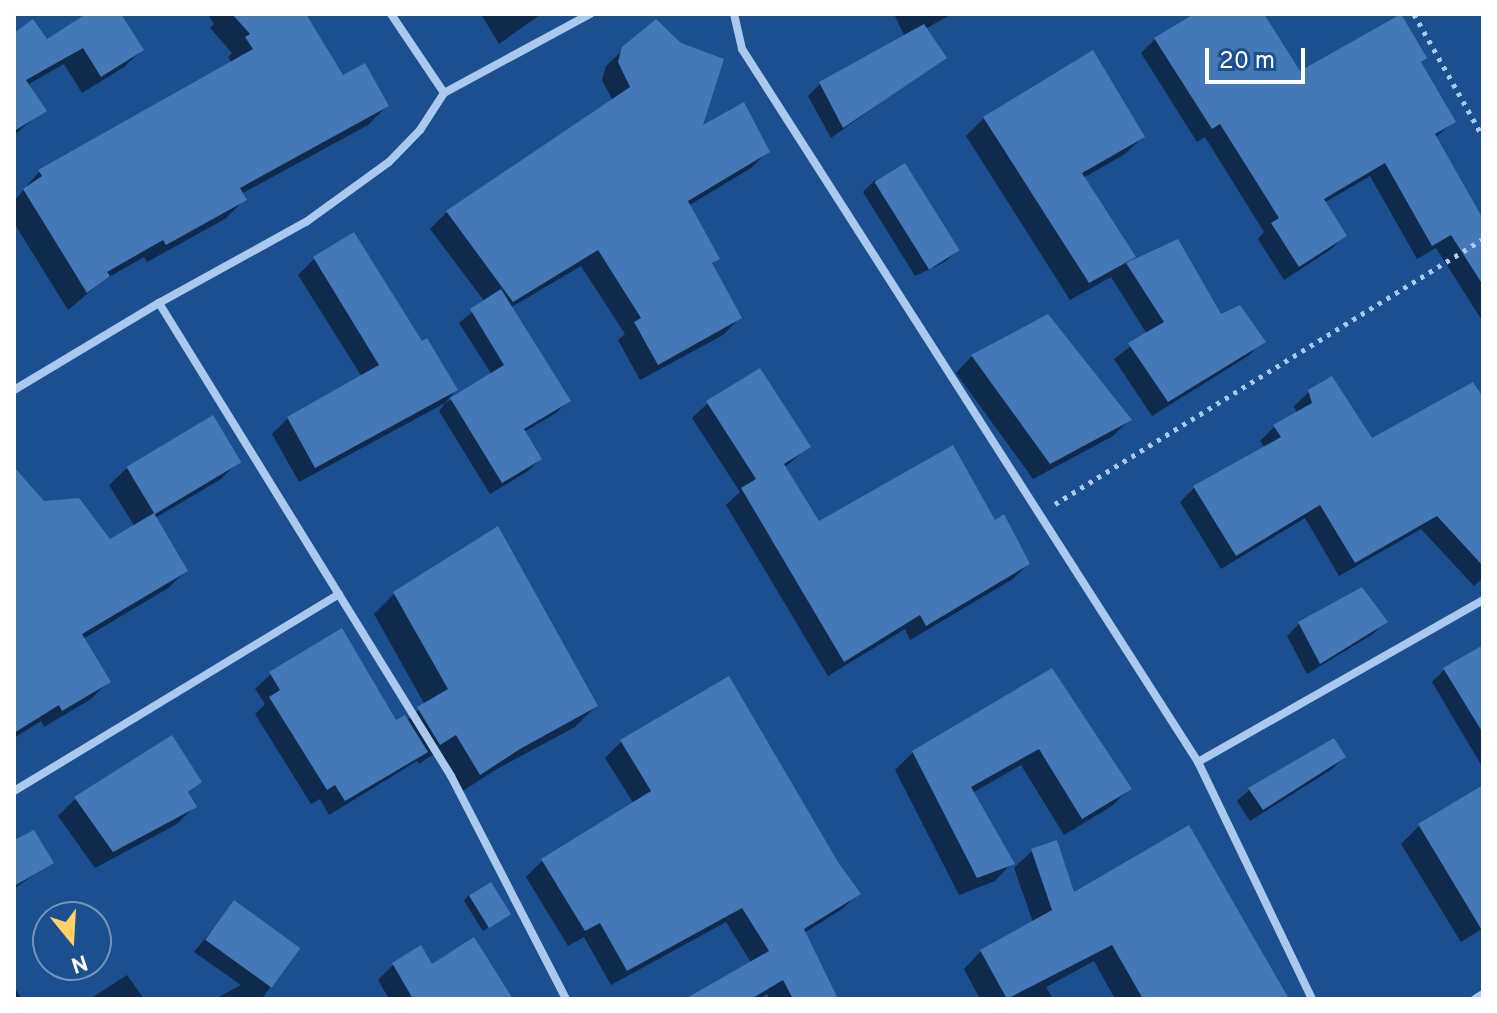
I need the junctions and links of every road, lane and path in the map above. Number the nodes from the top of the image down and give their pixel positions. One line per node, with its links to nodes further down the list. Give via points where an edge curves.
1 (391, 14): 5 (street)
2 (590, 14): 5 (street)
3 (734, 14): 10 (street, via 742,49)
4 (1414, 14): 6 (path)
5 (444, 93): 8 (street, via 420,130 389,162 306,222)
6 (1483, 137)
7 (1483, 239): 10 (path)
8 (159, 303): 9 (street); 11 (street)
9 (14, 390)
10 (1039, 514): 13 (street)
11 (339, 594): 14 (street); 16 (street, via 451,776)
12 (1483, 600): 13 (street)
13 (1198, 762): 17 (street)
14 (14, 791)
15 (1483, 994): 18 (street)
16 (566, 999)
17 (1312, 999)
18 (1475, 999)

